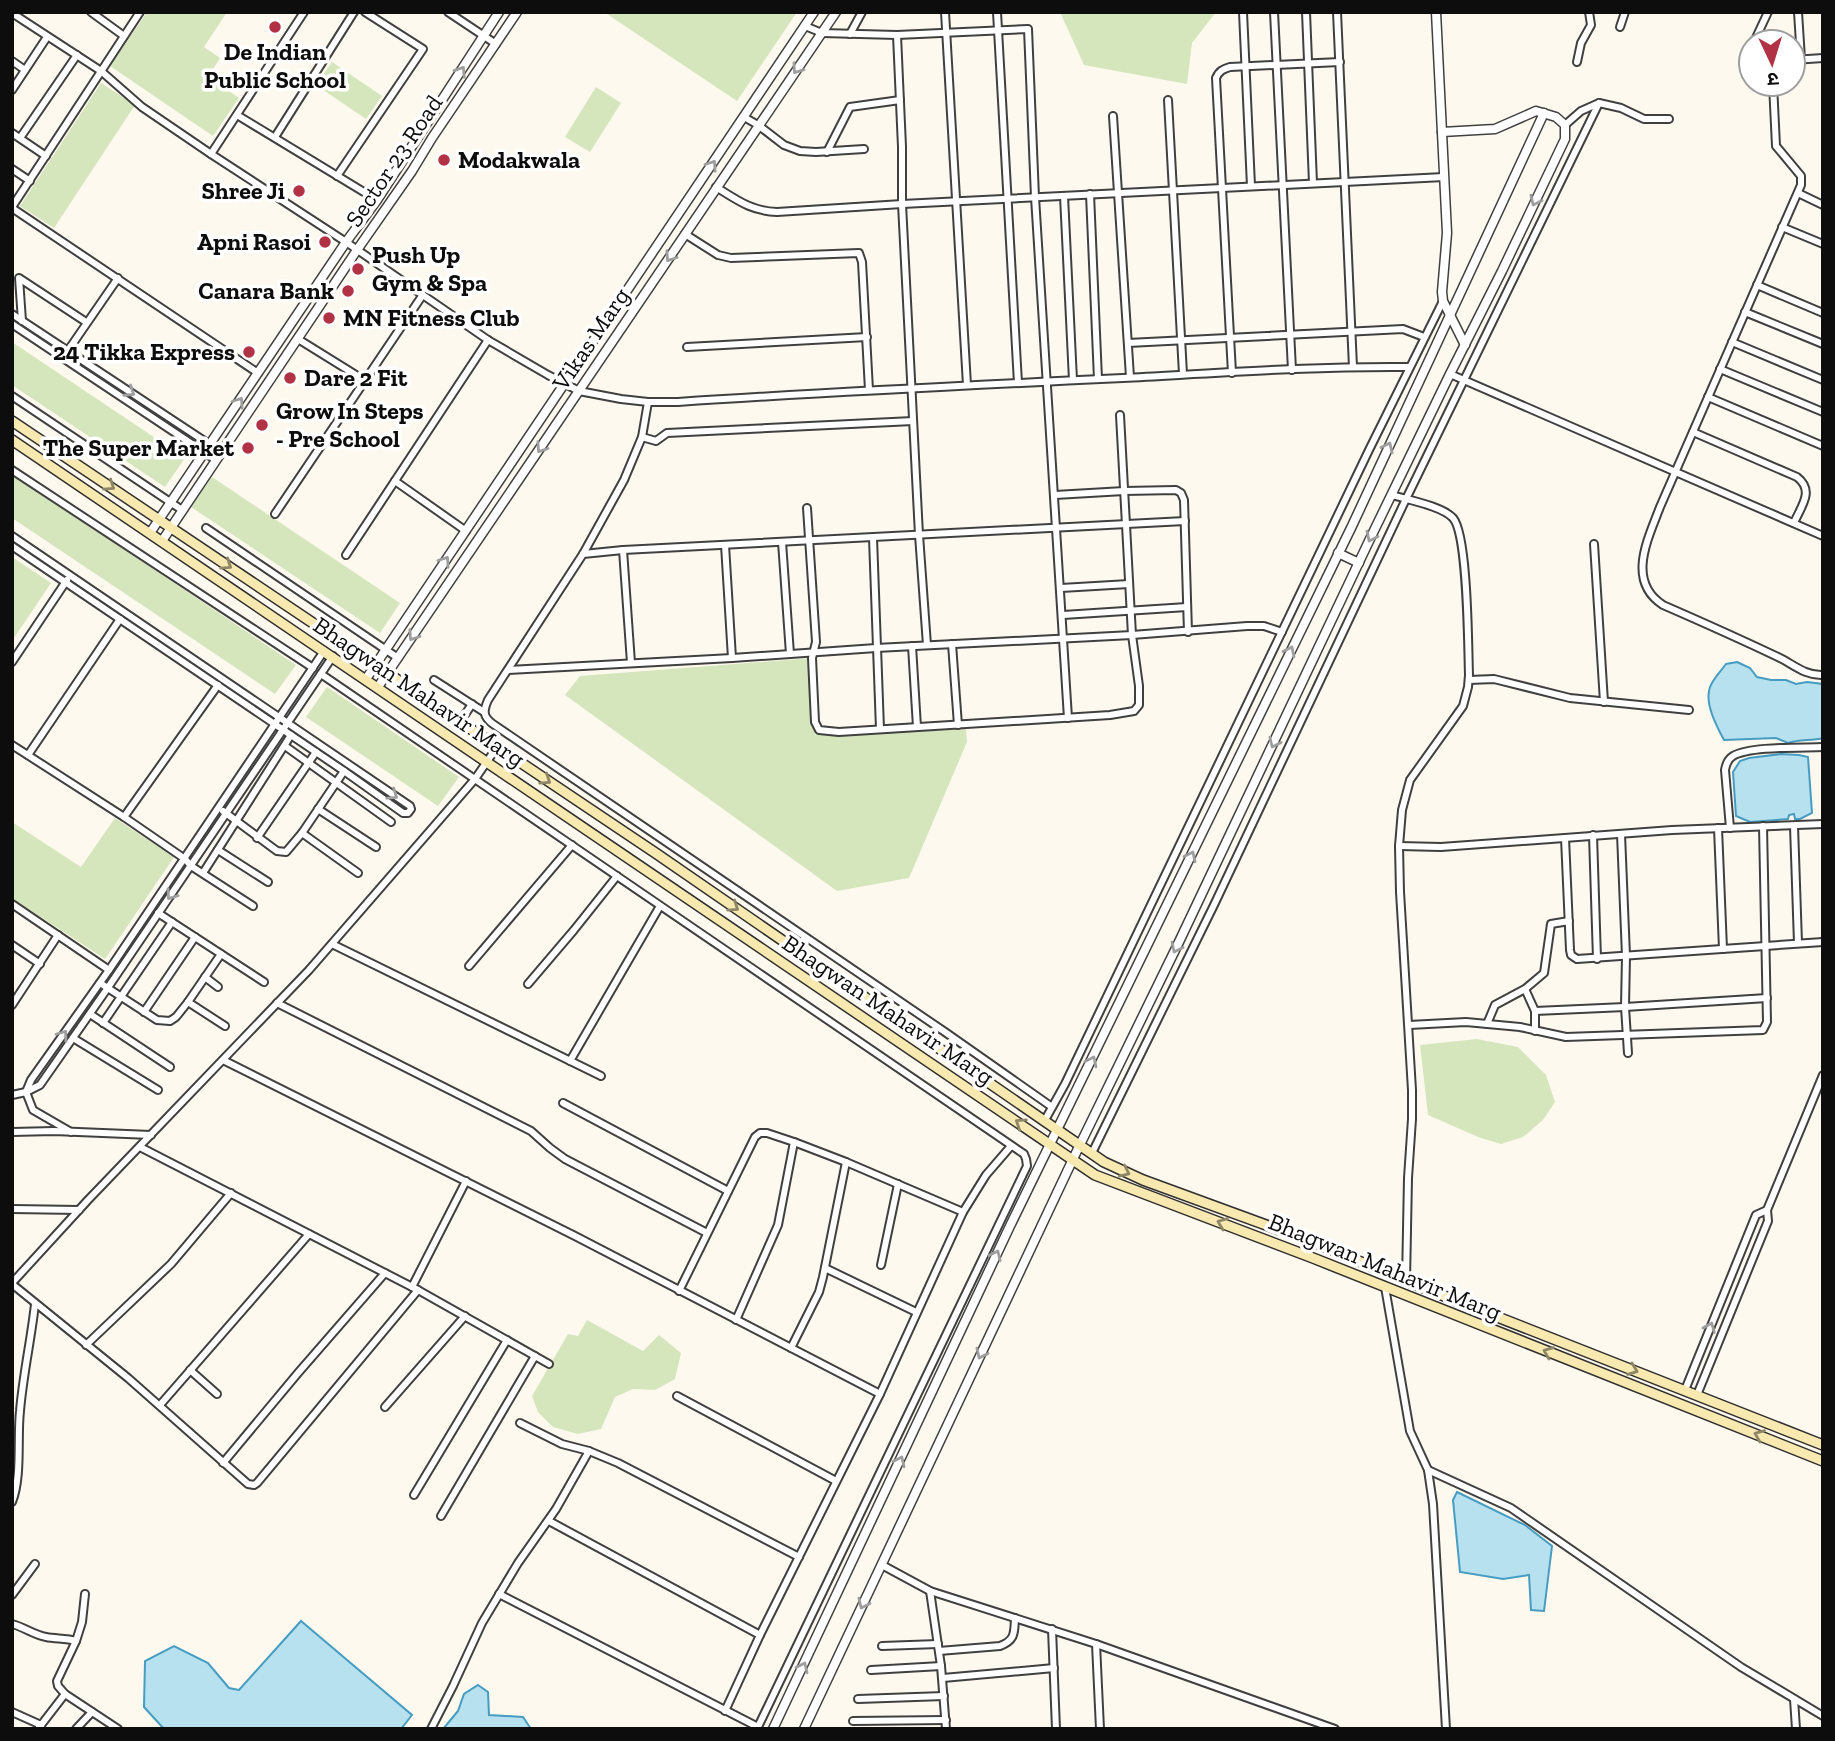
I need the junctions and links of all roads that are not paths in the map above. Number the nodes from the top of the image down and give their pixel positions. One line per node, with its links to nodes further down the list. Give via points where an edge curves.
1 (91, 12): 31 (street)
2 (140, 12): 31 (street)
3 (304, 12): 49 (street)
4 (354, 12): 58 (street)
5 (365, 12): 65 (street, via 423,48)
6 (448, 12): 32 (street)
7 (499, 12): 32 (street, Sector 23 Road)
8 (517, 12): 34 (street, Sector 23 Road)
9 (814, 12): 23 (street, Vikas Marg)
10 (836, 12): 28 (street, Vikas Marg)
11 (862, 12): 29 (street)
12 (945, 12): 27 (street)
13 (997, 12): 26 (street)
14 (1243, 12): 41 (street)
15 (1274, 12): 40 (street)
16 (1306, 12): 39 (street)
17 (1337, 12): 37 (street)
18 (1436, 12): 56 (street)
19 (1589, 12): 38 (street, via 1591,25)
20 (1625, 12): 24 (street)
21 (1768, 12): 25 (street)
22 (12, 13): 33 (street)
23 (805, 26): 28 (street); 52 (street, Vikas Marg)
24 (1620, 27)
25 (1761, 28)
26 (998, 30): 27 (street); 79 (street, via 1028,29); 80 (street)
27 (946, 32): 30 (street); 82 (street)
28 (822, 33): 29 (street); 54 (street, Vikas Marg, one-way to 54)
29 (850, 34): 30 (street)
30 (897, 35): 46 (street)
31 (124, 36): 43 (street)
32 (484, 36): 34 (street); 81 (street, Sector 23 Road, one-way to 32)
33 (47, 37): 35 (street); 42 (street)
34 (496, 44): 90 (street, Sector 23 Road)
35 (77, 55): 43 (street); 59 (street)
36 (12, 61): 42 (street)
37 (1340, 62): 39 (street); 68 (street)
38 (1577, 62)
39 (1307, 64): 40 (street); 69 (street)
40 (1277, 65): 41 (street); 70 (street)
41 (1245, 66): 71 (street); 73 (street, via 1223,69 1216,78)
42 (26, 70): 44 (street)
43 (101, 71): 62 (street, via 142,107); 63 (street)
44 (12, 90)
45 (1774, 98): 76 (street, via 1776,146 1801,176)
46 (900, 100): 61 (street, via 849,107); 83 (street)
47 (1168, 100): 74 (street)
48 (1599, 103): 53 (street, via 1644,119); 55 (street); 129 (street)
49 (237, 114): 58 (street); 62 (street)
50 (1544, 114): 55 (street); 56 (street, via 1532,112 1495,129); 98 (street)
51 (1113, 116): 75 (street)
52 (744, 117): 54 (street); 133 (street, Vikas Marg, one-way to 52)
53 (1669, 119)
54 (758, 125): 61 (street, via 784,145); 72 (street, Vikas Marg)
55 (1566, 125): 113 (street, one-way to 113, via 1565,139)
56 (1442, 132): 66 (street)
57 (12, 133): 59 (street)
58 (275, 137): 65 (street)
59 (20, 138): 63 (street)
60 (864, 149): 61 (street)
61 (827, 152)
62 (211, 154): 88 (street)
63 (46, 156): 67 (street)
64 (12, 169): 67 (street)
65 (337, 176): 81 (street)
66 (1444, 177): 68 (street); 94 (street, via 1447,246)
67 (30, 181): 85 (street)
68 (1344, 182): 69 (street); 102 (street)
69 (1313, 183): 70 (street)
70 (1282, 185): 71 (street); 103 (street)
71 (1251, 186): 73 (street)
72 (716, 187): 83 (street, via 761,211); 87 (street, Vikas Marg)
73 (1222, 187): 74 (street); 106 (street)
74 (1172, 190): 75 (street); 109 (street)
75 (1119, 193): 77 (street); 111 (street)
76 (1798, 193): 84 (street); 86 (street)
77 (1090, 194): 78 (street); 126 (street)
78 (1064, 196): 79 (street); 128 (street)
79 (1035, 197): 80 (street); 131 (street)
80 (1007, 199): 82 (street); 132 (street)
81 (377, 200): 88 (street, Sector 23 Road)
82 (956, 201): 83 (street); 134 (street)
83 (902, 204): 135 (street)
84 (1823, 205)
85 (12, 207): 91 (street)
86 (1782, 227): 89 (street); 92 (street)
87 (685, 234): 104 (street, via 731,258 859,253); 137 (street, Vikas Marg, one-way to 137)
88 (346, 242): 90 (street); 121 (street, Sector 23 Road)
89 (1823, 244)
90 (357, 250): 93 (street); 107 (street, Sector 23 Road)
91 (118, 278): 100 (street); 121 (street)
92 (1757, 285): 95 (street); 96 (street)
93 (422, 296): 108 (street); 127 (street)
94 (1443, 301): 98 (street); 105 (street)
95 (1745, 312): 110 (street); 112 (street)
96 (1823, 313)
97 (12, 314): 99 (street)
98 (1450, 314): 113 (street); 182 (street, one-way to 98)
99 (22, 321): 100 (street, via 19,278); 115 (street)
100 (86, 322): 115 (street)
101 (12, 324): 116 (street)
102 (1352, 332): 103 (street); 105 (street, via 1403,329); 117 (street)
103 (1290, 335): 106 (street); 120 (street)
104 (866, 337): 114 (street); 136 (street)
105 (1424, 337): 118 (street)
106 (1230, 338): 109 (street); 122 (street)
107 (298, 339): 127 (street); 150 (street, Sector 23 Road)
108 (488, 340): 133 (street); 153 (street)
109 (1181, 340): 111 (street); 123 (street)
110 (1732, 342): 119 (street); 130 (street)
111 (1128, 343): 125 (street)
112 (1823, 344)
113 (1465, 345): 124 (street)
114 (687, 347)
115 (67, 351): 116 (street); 149 (street, one-way to 149)
116 (62, 358): 149 (street)
117 (1353, 367): 118 (street); 120 (street)
118 (1409, 367): 194 (street)
119 (1720, 369): 139 (street); 141 (street)
120 (1292, 370): 122 (street)
121 (258, 373): 149 (street, Sector 23 Road, one-way to 121)
122 (1232, 373): 123 (street)
123 (1183, 374): 125 (street)
124 (1450, 374): 129 (street); 156 (street)
125 (1130, 377): 126 (street)
126 (1098, 379): 128 (street)
127 (364, 380): 161 (street)
128 (1073, 380): 131 (street)
129 (1463, 380): 152 (street); 157 (street)
130 (1823, 380)
131 (1047, 381): 132 (street); 155 (street)
132 (1018, 383): 134 (street)
133 (565, 384): 137 (street); 169 (street, Vikas Marg)
134 (967, 385): 135 (street)
135 (912, 388): 136 (street); 144 (street)
136 (869, 390): 140 (street)
137 (579, 391): 140 (street); 205 (street, Vikas Marg, one-way to 205)
138 (12, 396): 158 (street)
139 (1708, 397): 145 (street); 148 (street)
140 (648, 402): 146 (street)
141 (1823, 412)
142 (1120, 415): 154 (street)
143 (12, 421): 162 (main road, one-way to 162)
144 (913, 421): 146 (street, via 667,433 656,441); 171 (street)
145 (1693, 432): 152 (street); 164 (street, via 1804,482 1806,496)
146 (642, 437): 183 (street)
147 (12, 440): 170 (main road, Bhagwan Mahavir Marg)
148 (1823, 446)
149 (207, 448): 150 (street); 158 (street, Sector 23 Road)
150 (219, 456): 160 (street, Sector 23 Road)
151 (12, 470): 210 (street)
152 (1677, 472): 164 (street); 214 (street, via 1643,556 1644,578 1653,597 1803,671)
153 (395, 481): 169 (street); 184 (street)
154 (1124, 491): 155 (street); 163 (street, via 1176,490 1184,500); 165 (street)
155 (1055, 495): 168 (street)
156 (1392, 495): 157 (street); 185 (street, one-way to 185)
157 (1406, 499): 217 (street, via 1448,514 1459,530); 332 (street)
158 (171, 503): 160 (street); 162 (street, Sector 23 Road)
159 (807, 508): 176 (street)
160 (182, 510): 166 (street, Sector 23 Road)
161 (275, 514)
162 (159, 520): 166 (main road, Bhagwan Mahavir Marg); 170 (street, Sector 23 Road)
163 (1185, 521): 165 (street); 189 (street)
164 (1794, 523): 173 (street)
165 (1125, 525): 168 (street); 187 (street)
166 (171, 527): 175 (street, Sector 23 Road); 209 (main road, Bhagwan Mahavir Marg, one-way to 209)
167 (206, 528): 201 (street)
168 (1057, 528): 171 (street); 188 (street)
169 (466, 531): 201 (street, Vikas Marg, one-way to 169)
170 (150, 533): 175 (main road, Bhagwan Mahavir Marg)
171 (919, 535): 174 (street); 198 (street)
172 (12, 536): 186 (street)
173 (1823, 536)
174 (873, 538): 176 (street); 200 (street)
175 (162, 541): 203 (main road, Bhagwan Mahavir Marg)
176 (810, 541): 177 (street); 202 (street)
177 (782, 542): 179 (street); 204 (street)
178 (1594, 544): 220 (street)
179 (725, 545): 181 (street); 206 (street)
180 (12, 546): 186 (street)
181 (623, 550): 183 (street); 208 (street)
182 (1338, 553): 185 (street); 323 (street, one-way to 182)
183 (583, 554): 211 (street)
184 (346, 555)
185 (1359, 563): 329 (street, one-way to 329)
186 (68, 579): 192 (street); 207 (street); 225 (street)
187 (1129, 584): 188 (street); 190 (street)
188 (1061, 588): 191 (street)
189 (1187, 607): 190 (street); 193 (street)
190 (1131, 611): 191 (street); 195 (street)
191 (1063, 615): 196 (street)
192 (120, 619): 218 (street); 237 (street)
193 (1188, 632): 194 (street, via 1256,625); 195 (street)
194 (1282, 632): 321 (street)
195 (1132, 635): 196 (street); 224 (street, via 1139,705 1134,711)
196 (1065, 638): 197 (street); 224 (street)
197 (952, 644): 198 (street); 227 (street)
198 (926, 645): 199 (street)
199 (912, 646): 200 (street); 229 (street)
200 (876, 648): 202 (street); 230 (street)
201 (386, 650): 205 (street); 209 (street, Vikas Marg)
202 (814, 652): 204 (street); 230 (street, via 819,730)
203 (329, 654): 210 (street); 213 (street); 215 (main road, Bhagwan Mahavir Marg)
204 (790, 654): 206 (street)
205 (398, 657): 212 (street, Vikas Marg)
206 (732, 658): 208 (street)
207 (12, 662)
208 (631, 663): 211 (street)
209 (376, 665): 212 (main road, Bhagwan Mahavir Marg); 215 (street, Vikas Marg)
210 (313, 668): 225 (street)
211 (508, 670): 223 (street)
212 (387, 673): 219 (street, Vikas Marg); 226 (main road, Bhagwan Mahavir Marg)
213 (321, 674): 228 (street); 241 (street)
214 (1823, 675)
215 (366, 679): 219 (main road, Bhagwan Mahavir Marg)
216 (434, 680): 221 (street)
217 (1469, 680): 220 (street, via 1502,680); 260 (street, via 1463,706 1410,780)
218 (218, 685): 225 (street); 245 (street)
219 (378, 687): 238 (main road, Bhagwan Mahavir Marg)
220 (1604, 702): 222 (street)
221 (472, 704): 223 (street); 226 (street)
222 (1689, 710)
223 (484, 712): 321 (street, via 493,724)
224 (1068, 718): 227 (street)
225 (278, 721): 228 (street); 244 (street)
226 (460, 722): 234 (main road, Bhagwan Mahavir Marg)
227 (958, 725): 229 (street)
228 (285, 726): 231 (street); 240 (street, one-way to 240, via 411,809 403,813); 244 (street)
229 (917, 727): 230 (street)
230 (880, 730)
231 (291, 735): 233 (street); 236 (street)
232 (12, 745): 237 (street)
233 (285, 746): 239 (street); 246 (street)
234 (497, 747): 238 (street); 322 (main road, Bhagwan Mahavir Marg, one-way to 322)
235 (1823, 747): 252 (street, via 1761,750 1732,757 1725,770)
236 (316, 752): 239 (street); 240 (street)
237 (28, 755): 245 (street)
238 (487, 761): 241 (street); 328 (main road, Bhagwan Mahavir Marg, one-way to 238)
239 (309, 763): 242 (street); 256 (street)
240 (344, 771): 242 (street)
241 (475, 779): 258 (street); 278 (street)
242 (336, 782): 243 (street); 247 (street)
243 (318, 809): 253 (street); 259 (street)
244 (223, 811): 246 (street); 262 (street); 263 (street)
245 (124, 817): 262 (street)
246 (237, 822): 256 (street); 261 (street)
247 (391, 822)
248 (1823, 824): 249 (street)
249 (1794, 826): 250 (street); 277 (street)
250 (1763, 827): 252 (street); 279 (street)
251 (1717, 828): 252 (street); 254 (street); 281 (street)
252 (1730, 828)
253 (302, 833): 256 (street, via 286,852); 265 (street)
254 (1621, 834): 255 (street); 283 (street)
255 (1593, 835): 257 (street); 284 (street)
256 (257, 838)
257 (1565, 838): 260 (street); 272 (street)
258 (572, 845): 266 (street); 286 (street)
259 (376, 846)
260 (1399, 846): 306 (street)
261 (218, 850): 264 (street); 267 (street)
262 (185, 859): 263 (street); 287 (street)
263 (191, 866): 264 (street); 271 (street, one-way to 271)
264 (203, 873): 269 (street)
265 (358, 873)
266 (617, 876): 270 (street); 291 (street)
267 (268, 882)
268 (12, 904): 274 (street)
269 (253, 906)
270 (660, 906): 313 (street); 330 (street)
271 (158, 913): 273 (street); 293 (street)
272 (1569, 921): 284 (street, via 1571,955); 294 (street, via 1551,924 1544,973)
273 (172, 922): 275 (street); 295 (street)
274 (58, 935): 285 (street); 287 (street)
275 (195, 937): 282 (street); 302 (street)
276 (1823, 942): 277 (street)
277 (1798, 943): 279 (street)
278 (332, 944): 298 (street); 313 (street)
279 (1765, 944): 281 (street); 296 (street)
280 (12, 946): 285 (street)
281 (1723, 949): 283 (street)
282 (221, 954): 288 (street); 289 (street)
283 (1626, 956): 284 (street); 300 (street)
284 (1597, 959)
285 (40, 964): 299 (street)
286 (469, 966)
287 (110, 970): 290 (street)
288 (205, 977): 292 (street); 297 (street)
289 (264, 982)
290 (100, 983): 293 (street); 318 (street, one-way to 290)
291 (528, 984)
292 (218, 987)
293 (107, 989): 295 (street); 303 (street)
294 (1525, 989): 301 (street); 305 (street, via 1495,1005)
295 (121, 997): 302 (street); 304 (street)
296 (1767, 998): 300 (street); 309 (street, via 1763,1030)
297 (188, 1002): 302 (street, via 170,1021); 307 (street)
298 (277, 1003): 312 (street); 343 (street, via 531,1130 565,1159)
299 (12, 1005)
300 (1625, 1007): 301 (street); 309 (street)
301 (1535, 1011): 308 (street)
302 (144, 1012)
303 (90, 1014): 304 (street); 310 (street)
304 (103, 1023): 314 (street)
305 (1487, 1024): 306 (street); 308 (street)
306 (1409, 1025): 348 (street, via 1412,1119)
307 (225, 1026)
308 (1535, 1031): 309 (street, via 1566,1037)
309 (1627, 1035): 311 (street)
310 (74, 1038): 317 (street); 318 (street, via 40,1085)
311 (1628, 1053)
312 (223, 1060): 326 (street); 335 (street)
313 (570, 1061): 316 (street)
314 (170, 1067)
315 (1823, 1075): 341 (street)
316 (601, 1076)
317 (158, 1090)
318 (26, 1092): 319 (street); 325 (street, via 33,1110)
319 (13, 1095)
320 (563, 1103): 337 (street)
321 (1052, 1107): 322 (street)
322 (1045, 1120): 323 (main road, Bhagwan Mahavir Marg)
323 (1058, 1129): 328 (street); 329 (main road, Bhagwan Mahavir Marg)
324 (12, 1132): 325 (street)
325 (71, 1132): 326 (street)
326 (151, 1135): 331 (street)
327 (794, 1142): 334 (street); 337 (street, via 760,1133); 356 (street, via 778,1225)
328 (1051, 1144): 333 (main road, Bhagwan Mahavir Marg); 415 (street, one-way to 328)
329 (1080, 1145): 332 (main road, Bhagwan Mahavir Marg); 333 (street)
330 (1011, 1146): 342 (street); 411 (street, via 1024,1154 1027,1166)
331 (140, 1147): 338 (street); 340 (street)
332 (1092, 1153): 348 (main road, Bhagwan Mahavir Marg, one-way to 348, via 1143,1180)
333 (1073, 1160): 350 (main road, Bhagwan Mahavir Marg, one-way to 333, via 1095,1175); 383 (street, one-way to 383)
334 (846, 1162): 336 (street); 346 (street)
335 (466, 1181): 351 (street); 352 (street)
336 (898, 1184): 342 (street); 345 (street)
337 (728, 1191): 343 (street)
338 (231, 1193): 344 (street); 358 (street, via 171,1264)
339 (12, 1209): 340 (street)
340 (79, 1210): 349 (street)
341 (1767, 1210): 363 (street, one-way to 341, via 1756,1215); 366 (street, via 1768,1221)
342 (963, 1212): 354 (street)
343 (707, 1233): 352 (street)
344 (309, 1234): 347 (street); 362 (street)
345 (881, 1265)
346 (825, 1268): 354 (street); 359 (street)
347 (385, 1273): 351 (street); 374 (street)
348 (1406, 1281): 363 (main road, Bhagwan Mahavir Marg, one-way to 363)
349 (12, 1283): 353 (street)
350 (1385, 1287): 373 (main road, Bhagwan Mahavir Marg, one-way to 350); 375 (street, via 1410,1431)
351 (415, 1288): 355 (street); 374 (street, via 257,1483 248,1483)
352 (679, 1291): 356 (street)
353 (35, 1304): 358 (street); 378 (street)
354 (916, 1312): 365 (street)
355 (465, 1316): 357 (street); 369 (street)
356 (736, 1320): 359 (street)
357 (507, 1340): 360 (street); 377 (street)
358 (86, 1345): 368 (street)
359 (791, 1348): 365 (street)
360 (535, 1356): 361 (street); 379 (street)
361 (549, 1364)
362 (190, 1370): 364 (street); 368 (street)
363 (1685, 1390): 366 (main road, Bhagwan Mahavir Marg)
364 (217, 1394)
365 (880, 1394): 376 (street)
366 (1697, 1395): 371 (main road, Bhagwan Mahavir Marg)
367 (677, 1396): 376 (street)
368 (160, 1405): 374 (street)
369 (384, 1407)
370 (520, 1423): 372 (street, via 562,1444)
371 (1823, 1445)
372 (589, 1451): 380 (street); 381 (street)
373 (1823, 1461)
374 (223, 1463)
375 (1428, 1470): 403 (street, via 1511,1508); 421 (street)
376 (836, 1481): 381 (street)
377 (414, 1495)
378 (12, 1502)
379 (441, 1516)
380 (549, 1521): 386 (street); 391 (street)
381 (799, 1557): 391 (street)
382 (36, 1564): 387 (street)
383 (882, 1565): 384 (street); 416 (street, one-way to 416)
384 (930, 1591): 388 (street); 395 (street)
385 (85, 1594): 392 (street)
386 (499, 1594): 404 (street); 414 (street)
387 (12, 1595)
388 (1015, 1618): 390 (street); 395 (street, via 1013,1636 1000,1646)
389 (12, 1624): 392 (street, via 46,1637)
390 (1052, 1629): 393 (street); 397 (street)
391 (760, 1635): 404 (street)
392 (76, 1641): 400 (street, via 57,1681)
393 (1096, 1644): 419 (street); 420 (street)
394 (882, 1646): 395 (street)
395 (939, 1648): 396 (street)
396 (941, 1666): 398 (street); 399 (street)
397 (1054, 1668): 399 (street); 418 (street)
398 (871, 1670)
399 (943, 1678): 401 (street)
400 (65, 1694): 406 (street); 410 (street)
401 (944, 1696): 402 (street); 408 (street)
402 (858, 1699)
403 (1794, 1699): 407 (street); 422 (street)
404 (724, 1711): 411 (street)
405 (12, 1712): 410 (street)
406 (92, 1712): 412 (street); 413 (street)
407 (1823, 1716)
408 (946, 1720): 409 (street); 417 (street)
409 (853, 1721)
410 (39, 1727)
411 (758, 1728)
412 (76, 1729)
413 (118, 1729)
414 (430, 1729)
415 (773, 1729)
416 (804, 1729)
417 (946, 1729)
418 (1056, 1729)
419 (1100, 1729)
420 (1335, 1729)
421 (1446, 1729)
422 (1796, 1729)

